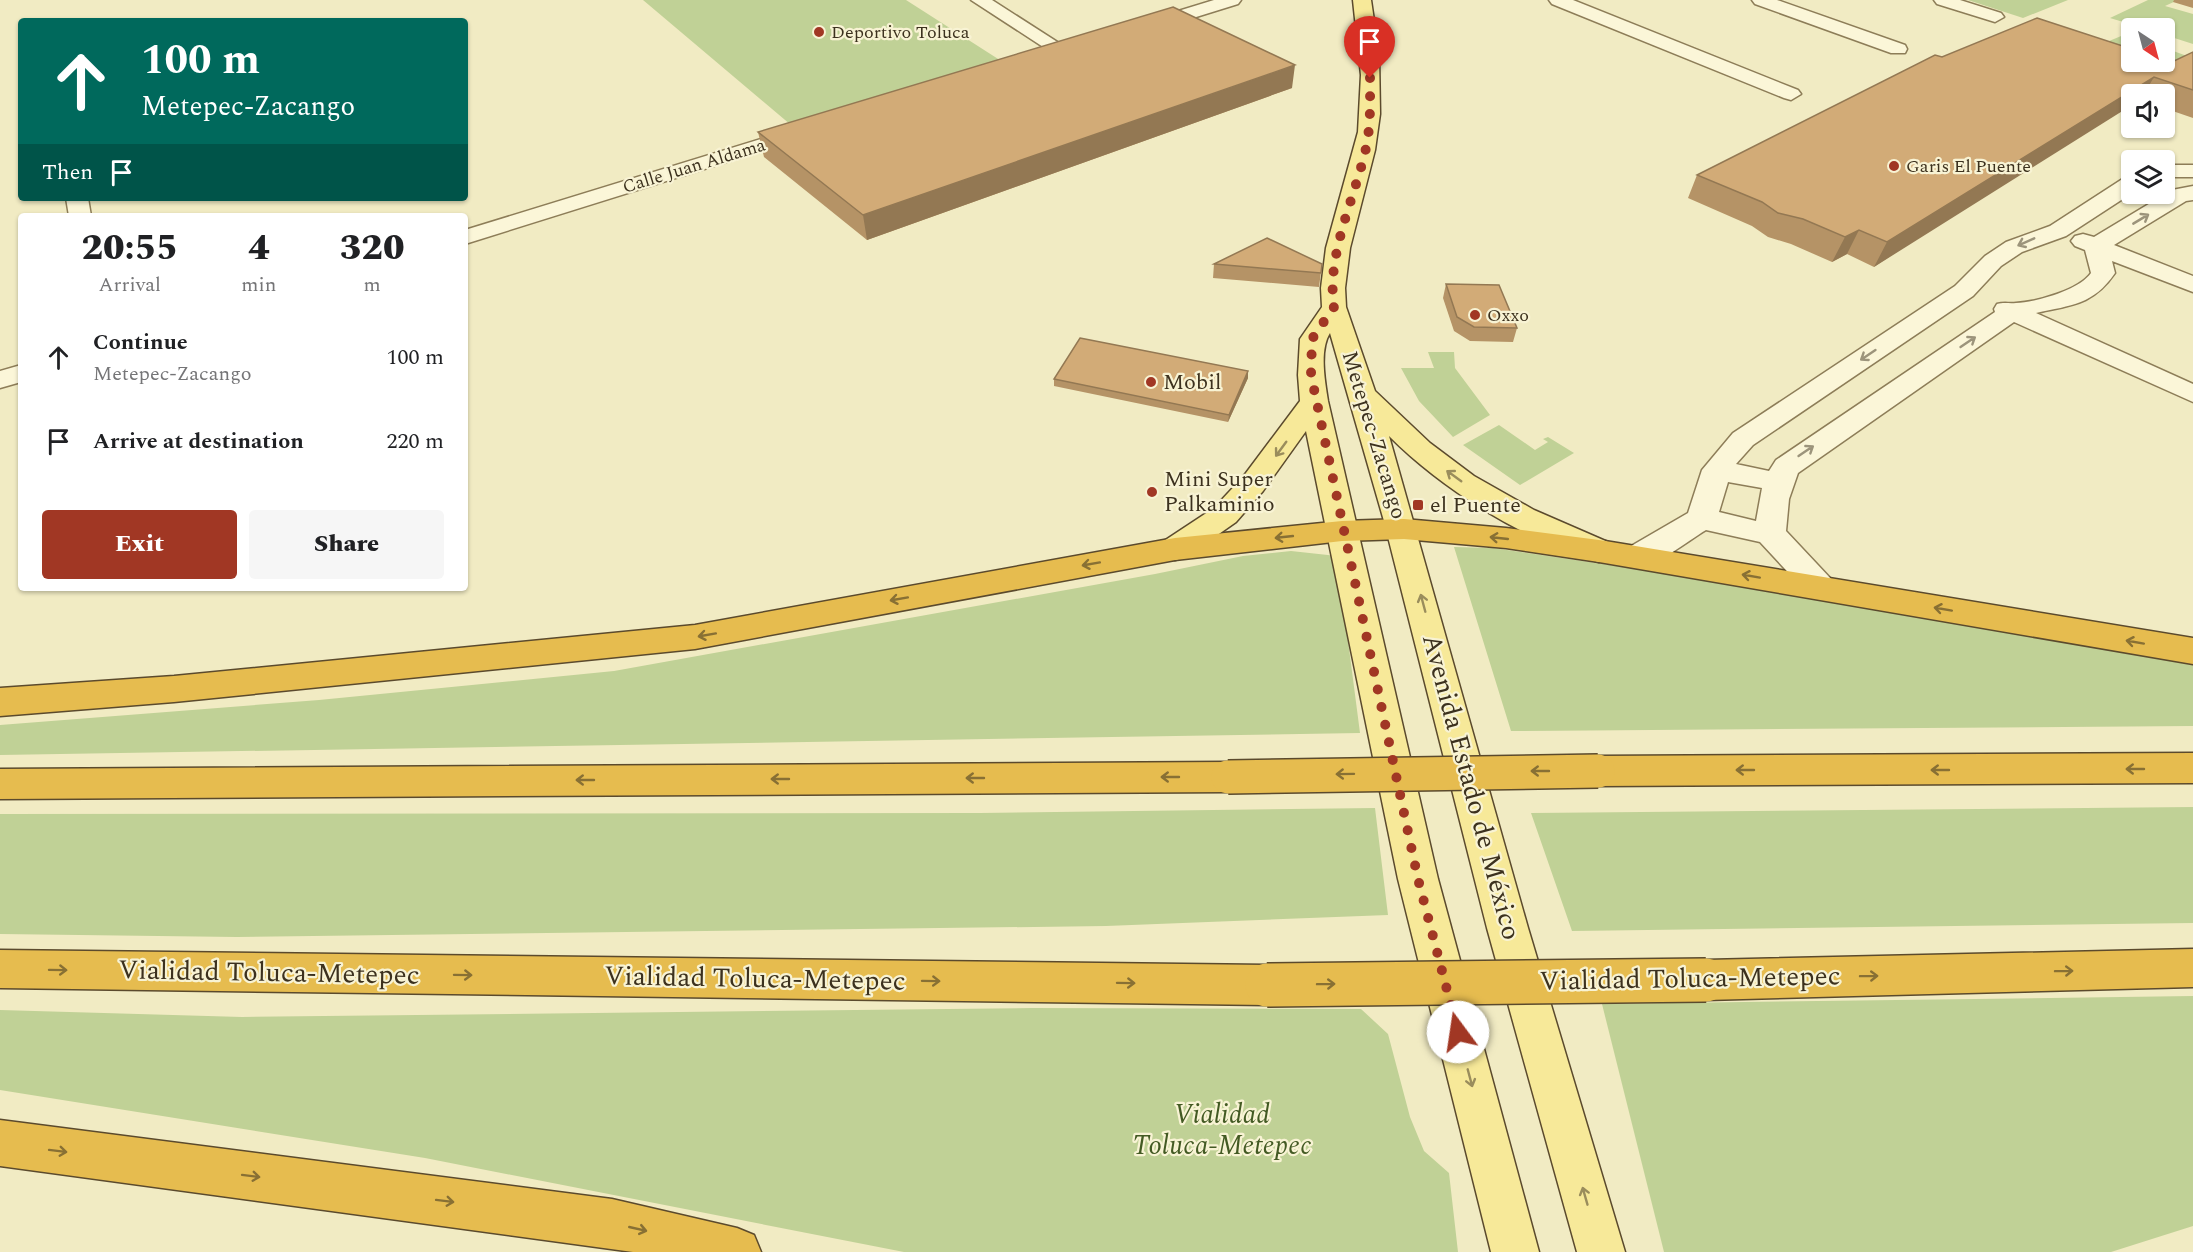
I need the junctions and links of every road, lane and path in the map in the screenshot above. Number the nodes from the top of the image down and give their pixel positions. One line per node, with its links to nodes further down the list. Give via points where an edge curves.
1 (980, 0): 11 (street)
2 (1232, 0): 8 (street)
3 (1362, 0): 24 (main road, Metepec-Zacango, via 1369,32 1370,124 1342,234 1332,293)
4 (1558, 0): 13 (street)
5 (1761, 0): 10 (street)
6 (1943, 0): 7 (street)
7 (1995, 17)
8 (1128, 32)
9 (1085, 46): 11 (street)
10 (1898, 49)
11 (1064, 52): 12 (street)
12 (1041, 59)
13 (1791, 94)
14 (826, 125): 20 (street, Calle Juan Aldama)
15 (2175, 171): 16 (street)
16 (2193, 171)
17 (2121, 190): 19 (street)
18 (2193, 193): 21 (street, one-way to 18, via 2180,195)
19 (2058, 231): 21 (street); 23 (street, one-way to 23, via 2014,248 1993,261)
20 (468, 236)
21 (2096, 246): 22 (street); 25 (street, via 2103,273 2094,286 2062,301)
22 (2193, 285)
23 (1964, 291): 25 (street); 31 (street, one-way to 31, via 1743,439 1728,452)
24 (1334, 307): 28 (main road, Metepec-Zacango); 30 (main road, Metepec-Zacango, via 1312,339)
25 (2012, 312): 29 (street); 32 (street, one-way to 25, via 1796,458)
26 (18, 374): 27 (street)
27 (0, 380)
28 (1364, 393): 34 (main road, Metepec-Zacango); 38 (main road, one-way to 28, via 1477,493 1401,434)
29 (2193, 394)
30 (1314, 401): 35 (main road, Metepec-Zacango); 37 (main road, one-way to 37, via 1259,477 1225,515)
31 (1717, 470): 32 (street); 33 (street)
32 (1778, 482): 36 (street)
33 (1702, 519): 36 (street); 39 (street)
34 (1404, 529): 35 (highway); 38 (highway, one-way to 34); 50 (main road, Avenida Estado de México, one-way to 34, via 1495,883)
35 (1342, 531): 37 (highway, one-way to 37); 49 (main road, one-way to 49, via 1418,879)
36 (1770, 534): 40 (street)
37 (1175, 549): 42 (highway, one-way to 42, via 694,637 174,689)
38 (1599, 551): 39 (highway)
39 (1637, 557): 40 (highway, one-way to 39)
40 (1821, 588): 41 (highway, one-way to 40)
41 (2193, 651)
42 (0, 702)
43 (2193, 768): 44 (highway, one-way to 44, bridge)
44 (0, 784)
45 (2193, 968): 46 (highway, Vialidad Toluca-Metepec, one-way to 45, bridge, via 1268,985 1706,980)
46 (0, 969)
47 (0, 1143): 48 (highway, one-way to 48, via 612,1222)
48 (737, 1252)
49 (1515, 1252)
50 (1601, 1252)

